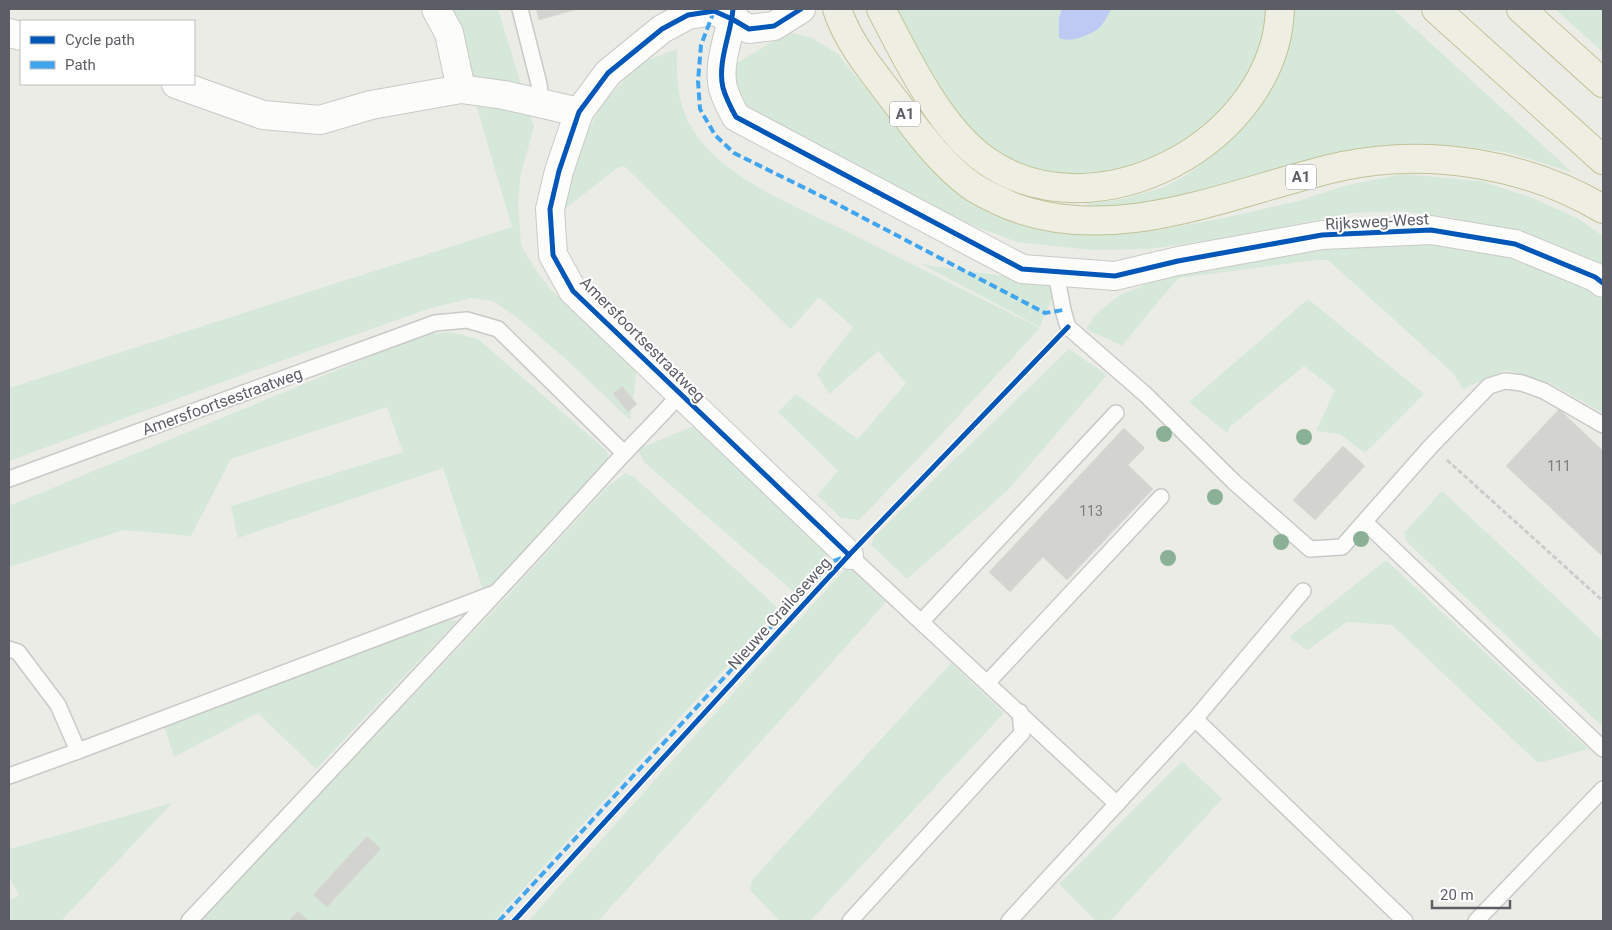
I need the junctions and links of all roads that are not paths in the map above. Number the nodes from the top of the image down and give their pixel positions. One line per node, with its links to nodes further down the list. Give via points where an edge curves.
1 (436, 9): 12 (street, via 449,33)
2 (520, 9): 13 (lane)
3 (801, 9): 9 (street, via 774,26 749,29)
4 (837, 9): 16 (highway, A1, via 859,52 943,162 970,185 996,200 1045,217 1080,221 1130,218 1175,211 1344,166 1418,159 1472,164 1518,173 1566,190)
5 (881, 9): 6 (highway, A1, via 942,116 984,160 1021,178 1080,189 1110,185 1154,172 1216,134 1245,103 1260,80 1273,53)
6 (1280, 9)
7 (1436, 9): 15 (highway)
8 (1521, 9): 10 (highway)
9 (726, 13): 14 (street, Amersfoortsestraatweg, via 688,15 662,29 608,73); 17 (street, via 723,86 736,117 1022,269)
10 (1603, 83)
11 (179, 85): 12 (street, via 263,115 320,120 371,105)
12 (461, 89): 13 (street)
13 (541, 104): 14 (street)
14 (579, 112): 19 (street, Amersfoortsestraatweg, via 550,209 553,254 573,291)
15 (1603, 160)
16 (1603, 209)
17 (1056, 273): 18 (street, Rijksweg-West, via 1115,276 1322,235 1432,230 1515,244); 25 (lane, via 1068,327 1146,395 1234,482 1310,548 1342,547)
18 (1603, 283)
19 (680, 394): 22 (lane); 26 (street, Amersfoortsestraatweg)
20 (1116, 413): 29 (lane)
21 (1603, 424): 25 (lane, via 1544,390 1505,381 1489,386 1431,446)
22 (624, 452): 23 (lane, Amersfoortsestraatweg, via 498,329 466,320 434,323); 28 (lane)
23 (9, 479)
24 (1161, 497): 31 (lane)
25 (1366, 522): 34 (lane)
26 (849, 554): 29 (lane)
27 (1303, 591): 33 (lane)
28 (499, 592): 35 (lane); 39 (lane)
29 (922, 621): 31 (lane)
30 (9, 649): 35 (lane, via 18,652 58,705)
31 (988, 682): 32 (lane)
32 (1020, 712): 38 (lane); 40 (lane, via 1022,733)
33 (1195, 718): 38 (lane); 42 (lane)
34 (1603, 749)
35 (78, 751): 36 (lane)
36 (9, 776)
37 (1603, 789): 43 (lane)
38 (1117, 804): 41 (lane)
39 (189, 921)
40 (850, 921)
41 (1008, 921)
42 (1405, 921)
43 (1476, 921)

